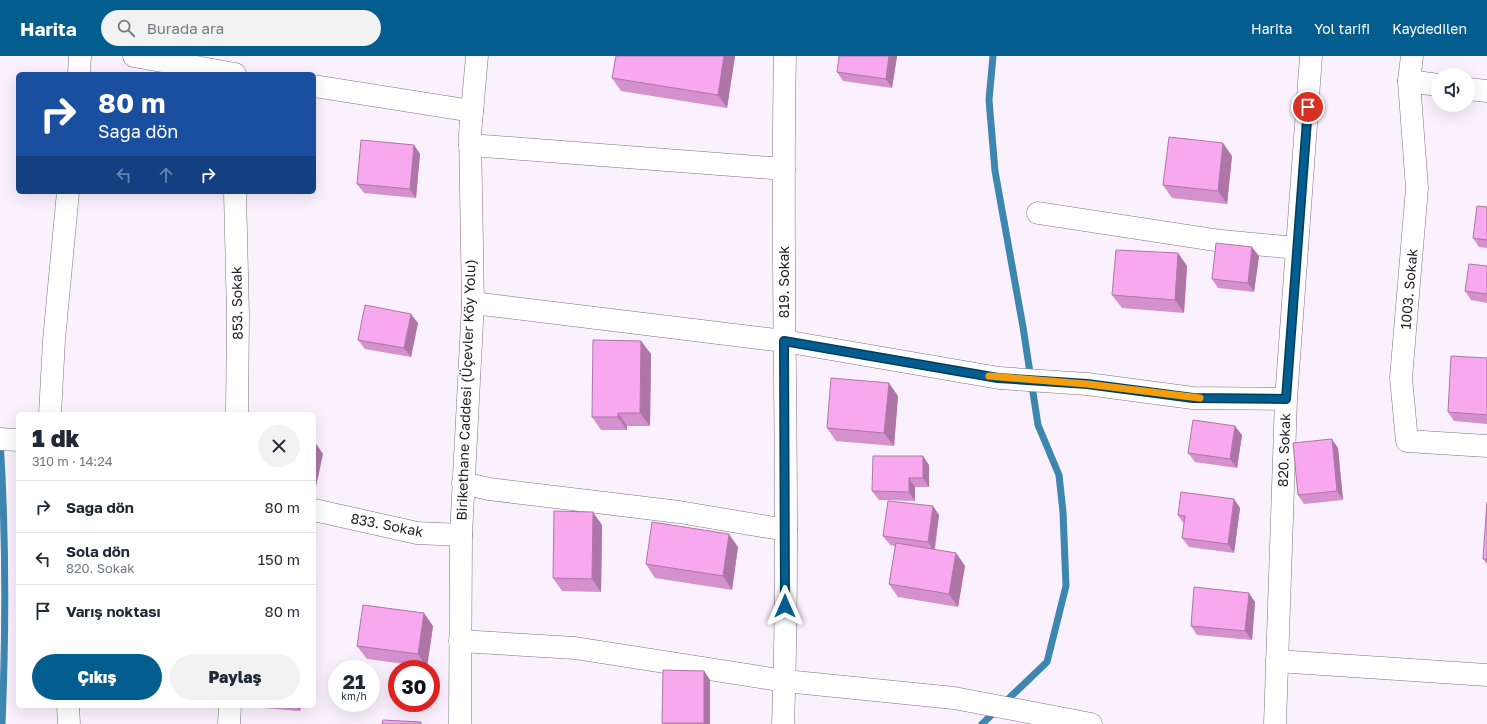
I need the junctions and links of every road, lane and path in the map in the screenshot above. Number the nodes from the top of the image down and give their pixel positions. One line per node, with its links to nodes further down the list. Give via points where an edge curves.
1 (80, 56): 8 (street)
2 (134, 56): 9 (street)
3 (232, 56): 10 (street)
4 (477, 56): 16 (street, Birikethane Caddesi (Üçevler Köy Yolu))
5 (785, 56): 18 (street, 819. Sokak)
6 (1312, 56): 22 (street, 820. Sokak)
7 (1412, 56): 11 (street, 1003. Sokak)
8 (79, 72)
9 (223, 72)
10 (234, 72)
11 (1409, 81): 12 (street); 30 (street, 1003. Sokak, via 1417,188 1401,378 1407,441)
12 (1431, 84)
13 (316, 86): 16 (street)
14 (1475, 90): 15 (street)
15 (1487, 91)
16 (472, 111): 17 (street, Birikethane Caddesi (Üçevler Köy Yolu))
17 (470, 145): 18 (street); 23 (street, Birikethane Caddesi (Üçevler Köy Yolu))
18 (784, 169): 24 (street, 819. Sokak)
19 (68, 194): 26 (street)
20 (235, 194): 27 (street, 853. Sokak)
21 (1038, 213): 22 (street, via 1221,241)
22 (1296, 248): 25 (street, 820. Sokak)
23 (473, 303): 24 (street); 31 (street, Birikethane Caddesi (Üçevler Köy Yolu))
24 (784, 341): 25 (street, via 998,378 1087,384 1193,398); 33 (street, 819. Sokak)
25 (1286, 399): 36 (street, 820. Sokak)
26 (50, 412)
27 (237, 412)
28 (0, 439): 29 (street)
29 (16, 440)
30 (1487, 446)
31 (463, 484): 33 (street, via 679,512); 34 (street, Birikethane Caddesi (Üçevler Köy Yolu))
32 (316, 510): 34 (street, 833. Sokak, via 417,533)
33 (786, 530): 38 (street, 819. Sokak)
34 (461, 534): 35 (street, Birikethane Caddesi (Üçevler Köy Yolu))
35 (460, 641): 38 (street, via 575,648); 43 (street, Birikethane Caddesi (Üçevler Köy Yolu))
36 (1277, 661): 37 (street); 46 (street, 820. Sokak)
37 (1487, 675)
38 (785, 681): 44 (street, 819. Sokak); 45 (street, via 954,698)
39 (68, 708): 41 (street)
40 (230, 708): 42 (street)
41 (69, 724)
42 (230, 724)
43 (460, 724)
44 (783, 724)
45 (1091, 724)
46 (1275, 724)

